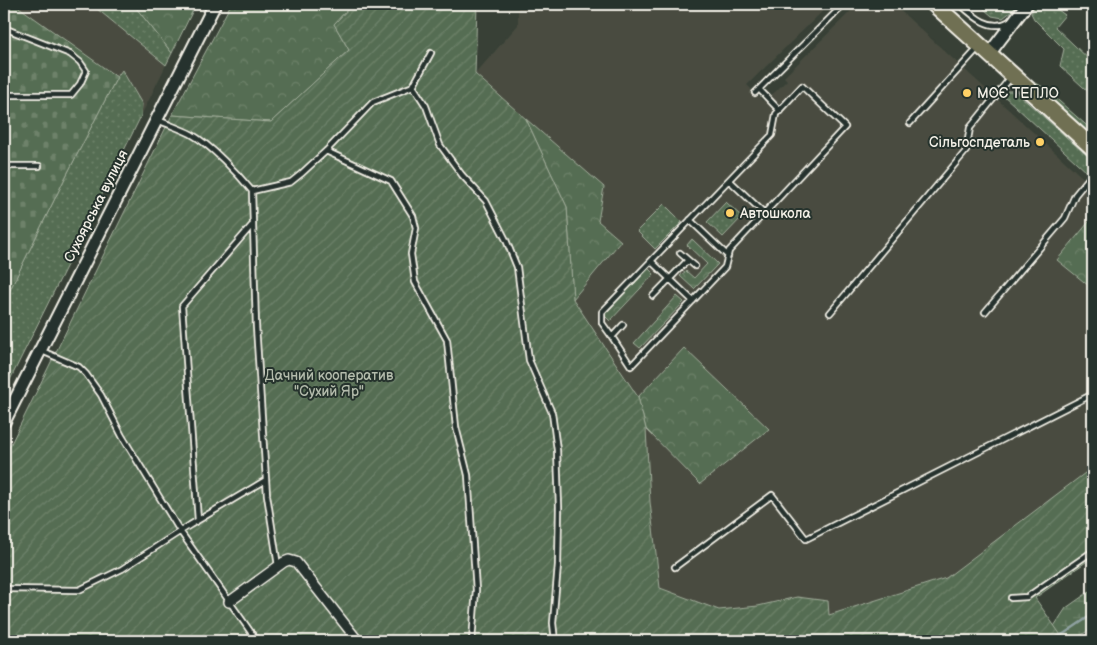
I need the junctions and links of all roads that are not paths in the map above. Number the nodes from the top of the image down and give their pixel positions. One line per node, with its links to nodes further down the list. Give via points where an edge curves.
1 (215, 4): 16 (street, Сухоярська вулиця)
2 (844, 4): 12 (lane)
3 (934, 4): 8 (main road)
4 (960, 4): 6 (lane, via 983,22 993,25 1005,24)
5 (1027, 4): 6 (street)
6 (1019, 15): 8 (street)
7 (4, 28): 14 (lane, via 70,54 86,71 71,95)
8 (984, 50): 10 (main road); 17 (lane)
9 (431, 53): 11 (lane)
10 (1012, 76): 18 (main road); 37 (lane, via 970,128 966,152)
11 (413, 86): 19 (lane, via 373,102); 55 (lane, via 426,106 440,146 486,202 517,267 529,360 552,412 557,450 559,507 553,623)
12 (759, 89): 13 (lane); 15 (lane)
13 (755, 93)
14 (4, 95)
15 (780, 111): 23 (lane, via 776,114 772,135); 25 (lane, via 802,86 845,127)
16 (157, 120): 24 (lane, via 192,135); 40 (street, Сухоярська вулиця)
17 (910, 123)
18 (1093, 148)
19 (326, 151): 24 (lane, via 291,182); 54 (lane, via 391,181 413,216 416,228 411,254 415,282 447,340 456,427 468,475 476,590)
20 (4, 166): 21 (lane)
21 (39, 166)
22 (1093, 173): 36 (lane, via 1075,194 1065,218)
23 (729, 180): 25 (lane); 26 (lane)
24 (252, 191): 27 (lane)
25 (764, 214): 29 (lane)
26 (690, 220): 29 (lane); 31 (lane)
27 (253, 224): 43 (lane); 44 (lane, via 182,306)
28 (680, 253): 30 (lane)
29 (728, 256): 35 (lane, via 725,267)
30 (688, 260): 32 (lane); 33 (lane)
31 (651, 261): 33 (lane); 39 (lane, via 602,312 602,323)
32 (695, 266)
33 (670, 279): 34 (lane); 35 (lane)
34 (653, 296)
35 (693, 301): 39 (lane, via 631,366)
36 (986, 312)
37 (830, 313)
38 (623, 325): 39 (lane)
39 (612, 337)
40 (40, 350): 42 (street, Сухоярська вулиця); 45 (lane, via 78,367 86,374)
41 (1093, 394): 48 (lane, via 806,539 772,495)
42 (4, 422)
43 (266, 480): 44 (lane); 47 (lane)
44 (198, 520): 45 (lane)
45 (180, 532): 49 (lane, via 122,569 79,590); 51 (lane)
46 (1093, 550): 50 (lane, via 1027,597)
47 (278, 566): 51 (street); 53 (street, via 289,560 296,562)
48 (675, 567)
49 (4, 589)
50 (1011, 598)
51 (229, 602): 52 (lane)
52 (257, 641)
53 (358, 641)
54 (472, 641)
55 (555, 641)

